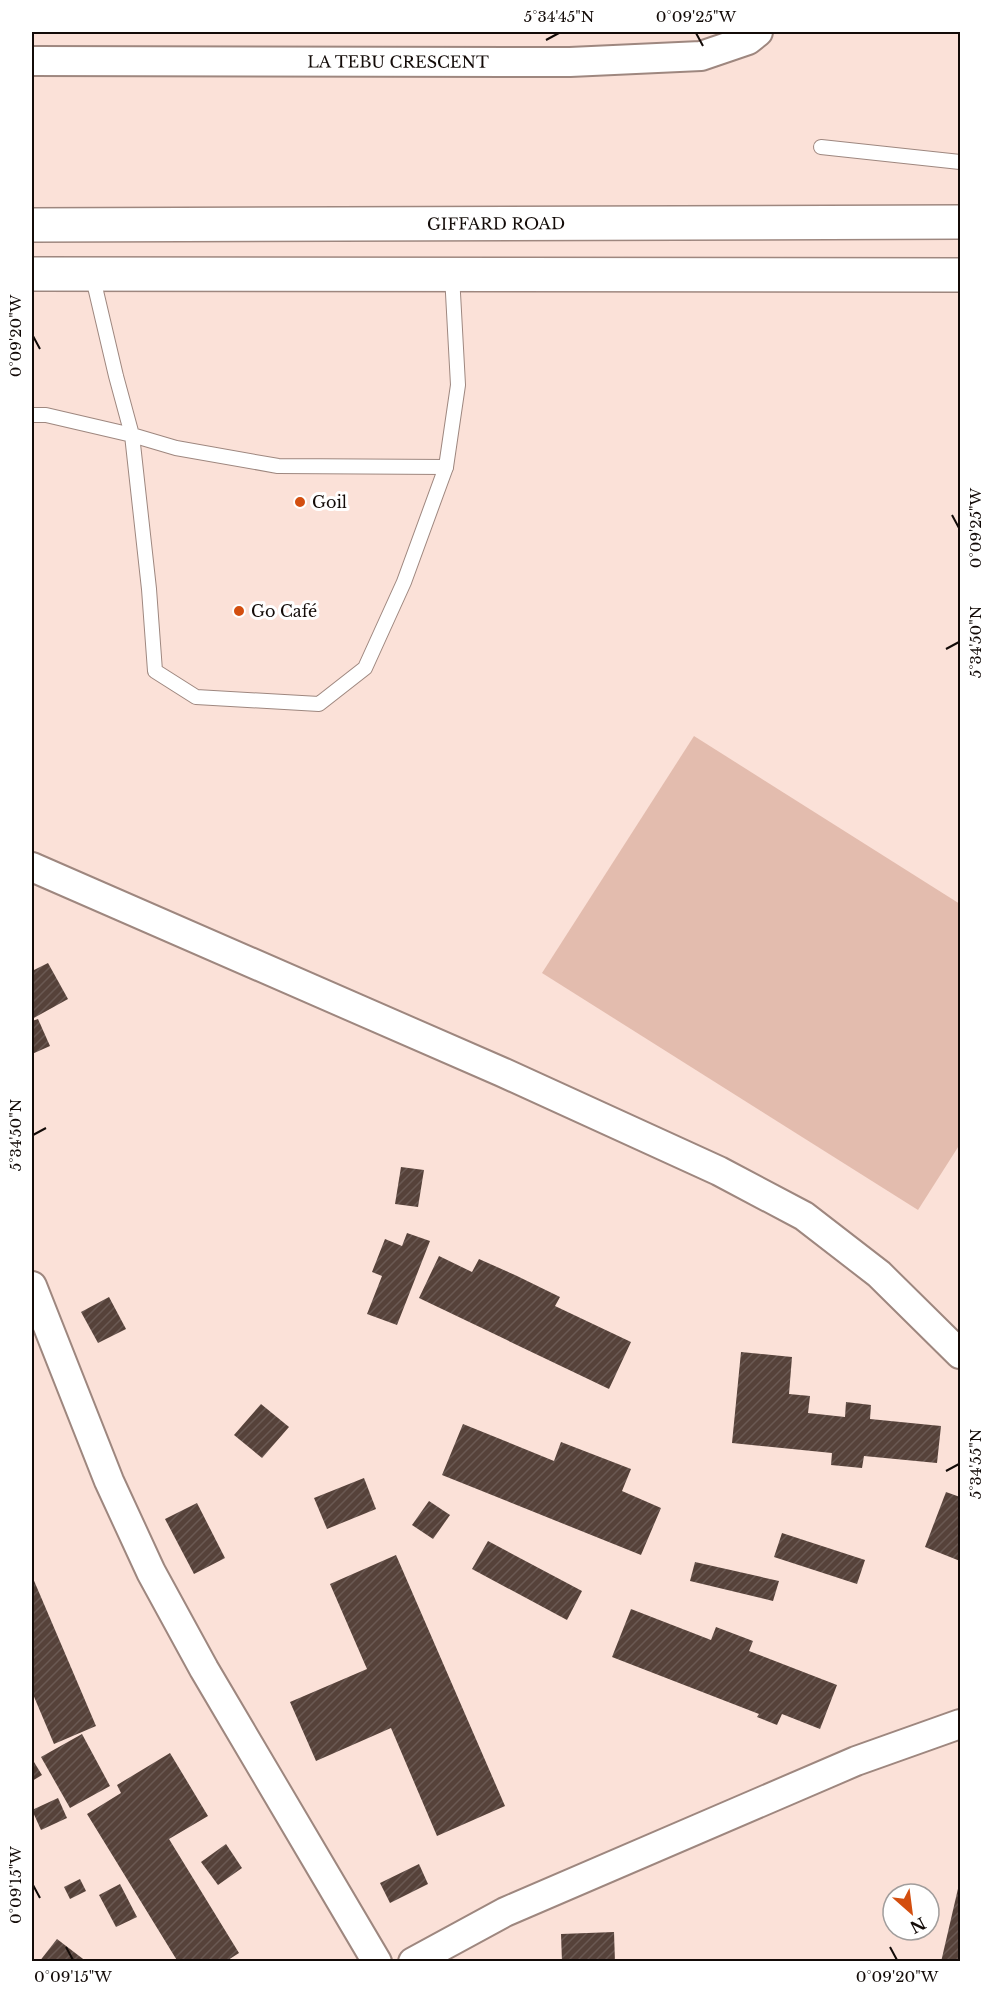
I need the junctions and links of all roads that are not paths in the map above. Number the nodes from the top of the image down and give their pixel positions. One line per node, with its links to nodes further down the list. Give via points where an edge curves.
1 (758, 32): 2 (street, LA TEBU CRESCENT, via 748,40 700,56 582,62)
2 (32, 61)
3 (821, 147): 4 (lane)
4 (960, 162)
5 (960, 222): 6 (main road, GIFFARD ROAD)
6 (32, 225)
7 (32, 274): 8 (main road)
8 (92, 274): 9 (main road); 12 (lane)
9 (452, 275): 10 (main road); 13 (lane, via 458,385)
10 (960, 275)
11 (32, 415): 12 (lane)
12 (132, 435): 13 (lane, via 176,448 278,466); 13 (lane, via 155,671 196,697 319,704 365,668 404,582)
13 (446, 467)
14 (32, 867): 16 (street, via 719,1171 804,1216 879,1274)
15 (32, 1286): 18 (street, via 109,1481 151,1572)
16 (960, 1354)
17 (960, 1724): 19 (street, via 856,1761 516,1908)
18 (377, 1962)
19 (413, 1962)

